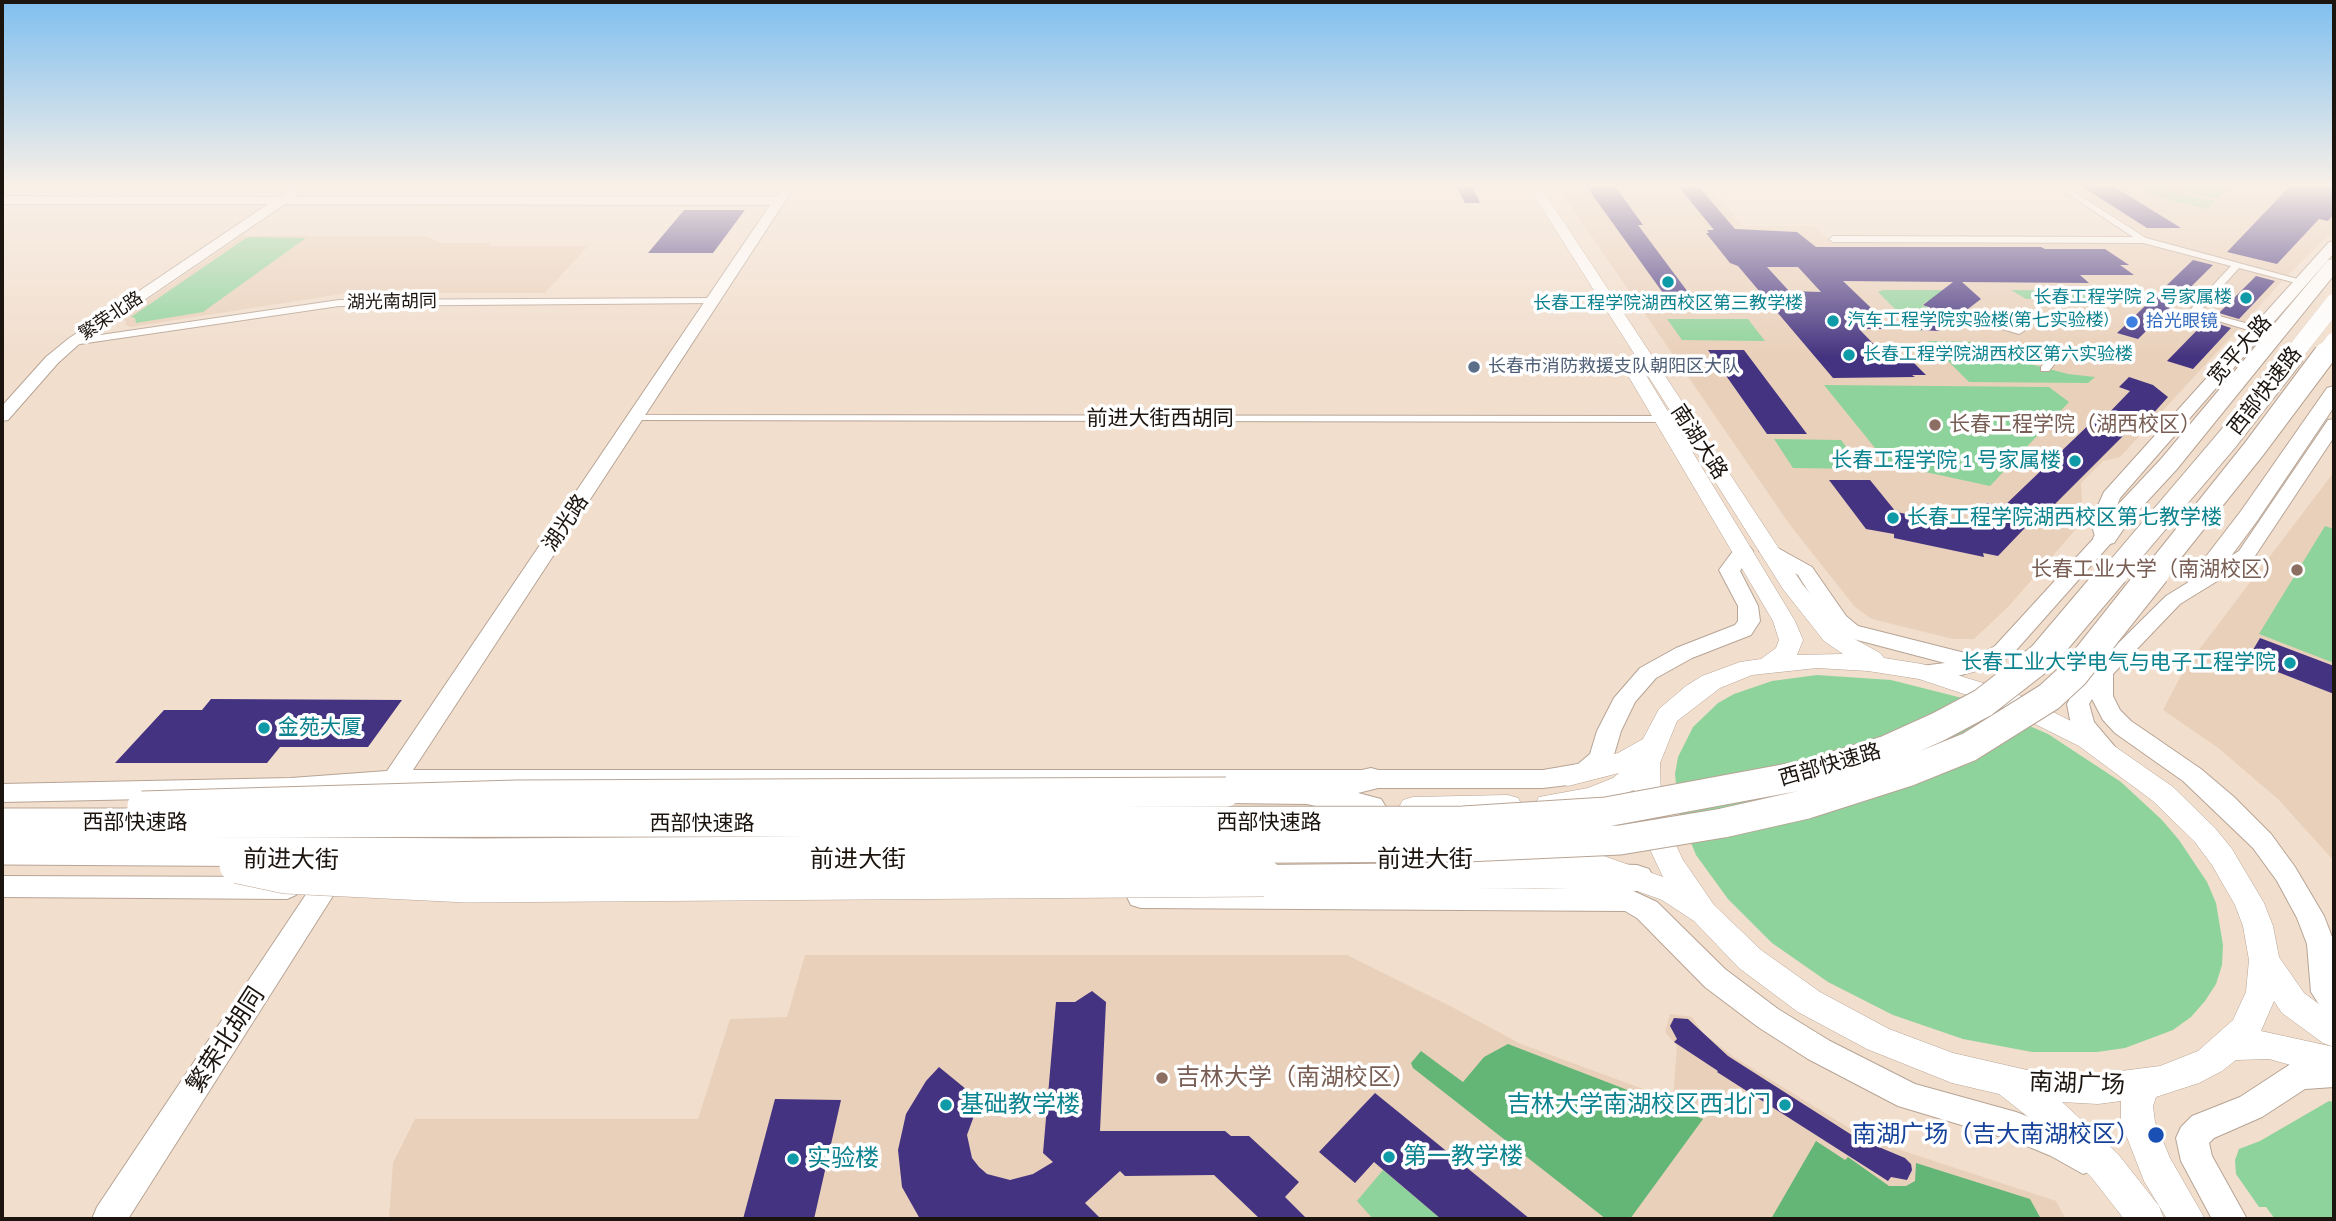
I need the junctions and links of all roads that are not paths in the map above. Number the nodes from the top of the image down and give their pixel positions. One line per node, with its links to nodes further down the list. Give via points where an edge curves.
1 (219, 243): 15 (main road, 繁荣北路)
2 (752, 243): 10 (main road, 湖光路)
3 (1557, 243): 23 (main road, 南湖大路)
4 (1571, 243): 24 (main road, 南湖大路)
5 (2154, 243): 8 (street)
6 (2334, 245): 9 (main road, 宽平大路)
7 (2334, 264): 20 (highway)
8 (2237, 265): 9 (street); 13 (street, via 2193,312)
9 (2300, 281): 26 (main road, 宽平大路, via 2111,496 2101,521)
10 (714, 301): 15 (street, 湖光南胡同, via 339,303); 22 (main road, 湖光路)
11 (2334, 303): 44 (highway, 西部快速路, bridge, via 2227,440 2042,657 1983,703 1938,727 1887,750 1805,775 1606,812 1463,821)
12 (1993, 323): 14 (street)
13 (2245, 326)
14 (2019, 331)
15 (73, 342): 21 (main road, 繁荣北路)
16 (2334, 342): 46 (highway, 西部快速路, bridge, via 2100,642 2049,697 1969,747 1807,804 1620,840 1543,844)
17 (2053, 359): 18 (street)
18 (2045, 369)
19 (2334, 392): 29 (highway)
20 (2218, 403): 26 (highway)
21 (2, 416)
22 (637, 418): 23 (street, 前进大街西胡同); 37 (main road, 湖光路)
23 (1664, 419): 24 (street, 前进大街西胡同); 27 (main road, 南湖大路)
24 (1684, 419): 28 (main road, 南湖大路)
25 (2334, 424): 29 (main road, via 2246,555)
26 (2105, 538): 30 (main road, via 2003,651)
27 (1743, 551): 31 (main road, 南湖大路, via 1791,640 1787,652); 36 (main road, via 1728,570 1748,606 1749,621 1743,630 1648,673 1625,698 1601,758 1587,770)
28 (1769, 551): 30 (main road, via 1805,571 1838,621 1861,636 1957,660); 32 (main road, 南湖大路, via 1832,636 1857,652)
29 (2200, 581): 33 (main road, via 2173,600)
30 (1985, 661): 32 (main road, via 1954,670)
31 (1770, 664): 32 (main road, 南湖广场, via 1830,660); 34 (main road, 南湖广场, via 1729,674 1695,692 1668,715)
32 (1908, 669): 35 (main road, 南湖广场, via 1978,688 2034,711)
33 (2102, 671): 35 (main road, via 2078,704 2083,725); 54 (main road, via 2102,696 2123,727 2225,804 2262,841 2286,874 2321,944 2326,992)
34 (1649, 754): 36 (main road); 40 (main road, 前进大街, via 1622,785 1591,797 1555,803); 52 (main road, 南湖广场, via 1647,801 1659,844)
35 (2114, 756): 53 (main road, 南湖广场, via 2185,814 2222,857 2249,903)
36 (1555, 777): 40 (main road, 前进大街)
37 (394, 779): 39 (main road, 前进大街, via 291,787); 40 (main road, 前进大街, via 1126,777); 42 (main road, 湖光路)
38 (1226, 792): 40 (highway); 41 (highway, bridge, via 516,794)
39 (2, 793)
40 (1371, 793): 42 (main road, 前进大街, via 1221,811)
41 (2, 810)
42 (371, 816): 43 (main road, 前进大街); 48 (main road, 湖光路)
43 (2, 817)
44 (2, 823)
45 (2, 850): 46 (highway, 西部快速路, bridge)
46 (181, 853): 49 (highway, bridge, via 285,874 467,884)
47 (2, 857): 48 (main road, 前进大街)
48 (342, 861): 49 (main road, 前进大街, via 1555,860 1601,866); 51 (main road, 繁荣北胡同)
49 (1637, 878): 52 (main road, 前进大街, via 1672,892)
50 (2, 886): 51 (main road, 前进大街)
51 (324, 889): 61 (main road, 前进大街, via 448,897 1629,900 1647,910 1715,978 1819,1050 1909,1096 2062,1145 2091,1164); 62 (main road, 繁荣北胡同)
52 (1704, 913): 59 (main road, 南湖广场, via 1769,974 1842,1021 1914,1055)
53 (2264, 960): 55 (main road, via 2293,1003); 56 (main road, 南湖广场, via 2255,1012)
54 (2334, 1003)
55 (2334, 1033)
56 (2229, 1046): 57 (main road, via 2269,1045); 60 (main road, 南湖广场, via 2187,1072)
57 (2334, 1062)
58 (2334, 1073): 64 (main road, via 2300,1075 2251,1107 2203,1127 2192,1138 2197,1161)
59 (2008, 1081): 60 (main road, 南湖广场, via 2063,1089); 61 (main road, via 2058,1120 2105,1166)
60 (2143, 1085): 63 (main road, via 2136,1106 2138,1122 2157,1168)
61 (2137, 1208)
62 (109, 1219)
63 (2187, 1219)
64 (2230, 1219)

